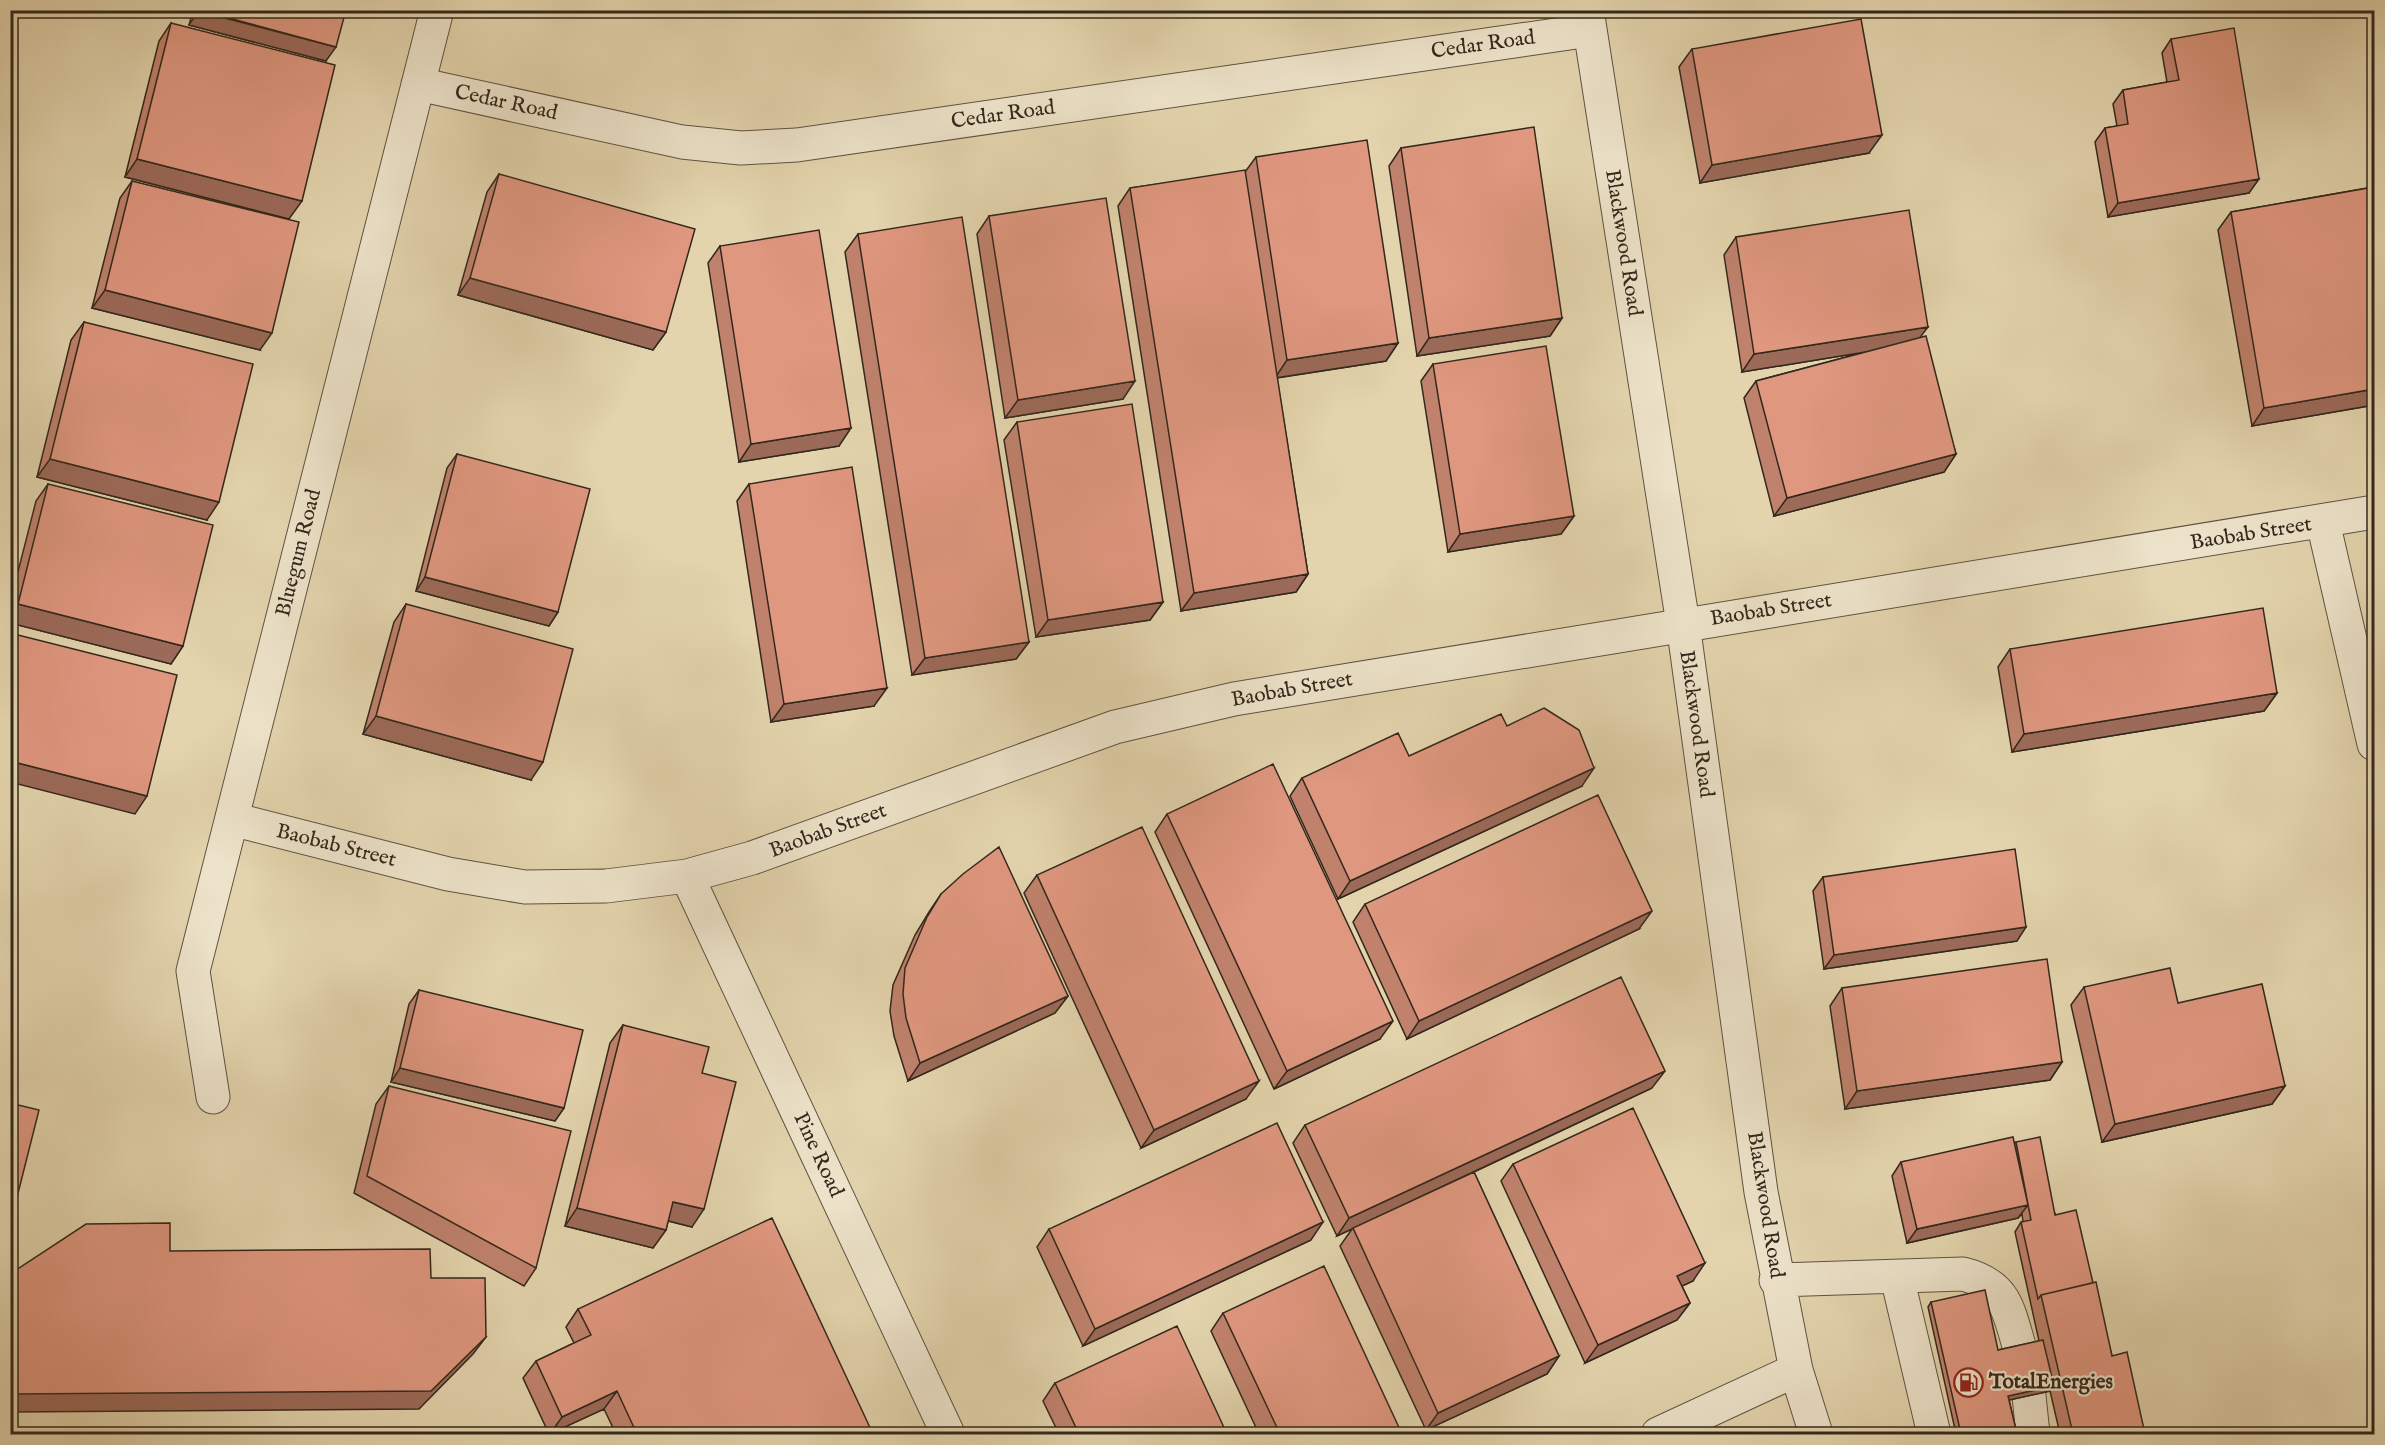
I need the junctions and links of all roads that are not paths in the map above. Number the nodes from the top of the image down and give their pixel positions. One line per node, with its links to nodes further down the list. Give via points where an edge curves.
1 (437, 10): 3 (street, Bluegum Road)
2 (1588, 20): 3 (street, Cedar Road, via 797,146 741,148 682,142); 6 (street, Blackwood Road)
3 (418, 84): 8 (street, Bluegum Road)
4 (2374, 512): 5 (street, Baobab Street)
5 (2323, 522): 6 (street, Baobab Street); 7 (street)
6 (1683, 624): 9 (street, Baobab Street, via 1168,713 1115,727 752,858); 12 (street, Blackwood Road)
7 (2374, 744)
8 (232, 819): 9 (street, Baobab Street, via 448,874 525,887 606,886); 10 (street, Bluegum Road, via 193,971)
9 (687, 876): 16 (street, Pine Road)
10 (213, 1097)
11 (1897, 1277): 12 (street); 13 (street, via 1963,1274 1982,1279 2003,1296); 19 (street)
12 (1776, 1280): 14 (street, Blackwood Road)
13 (2020, 1349)
14 (1796, 1370): 17 (street); 18 (street, Blackwood Road)
15 (2029, 1395): 20 (street)
16 (948, 1434)
17 (1658, 1434)
18 (1816, 1434)
19 (1934, 1434)
20 (2033, 1434)

